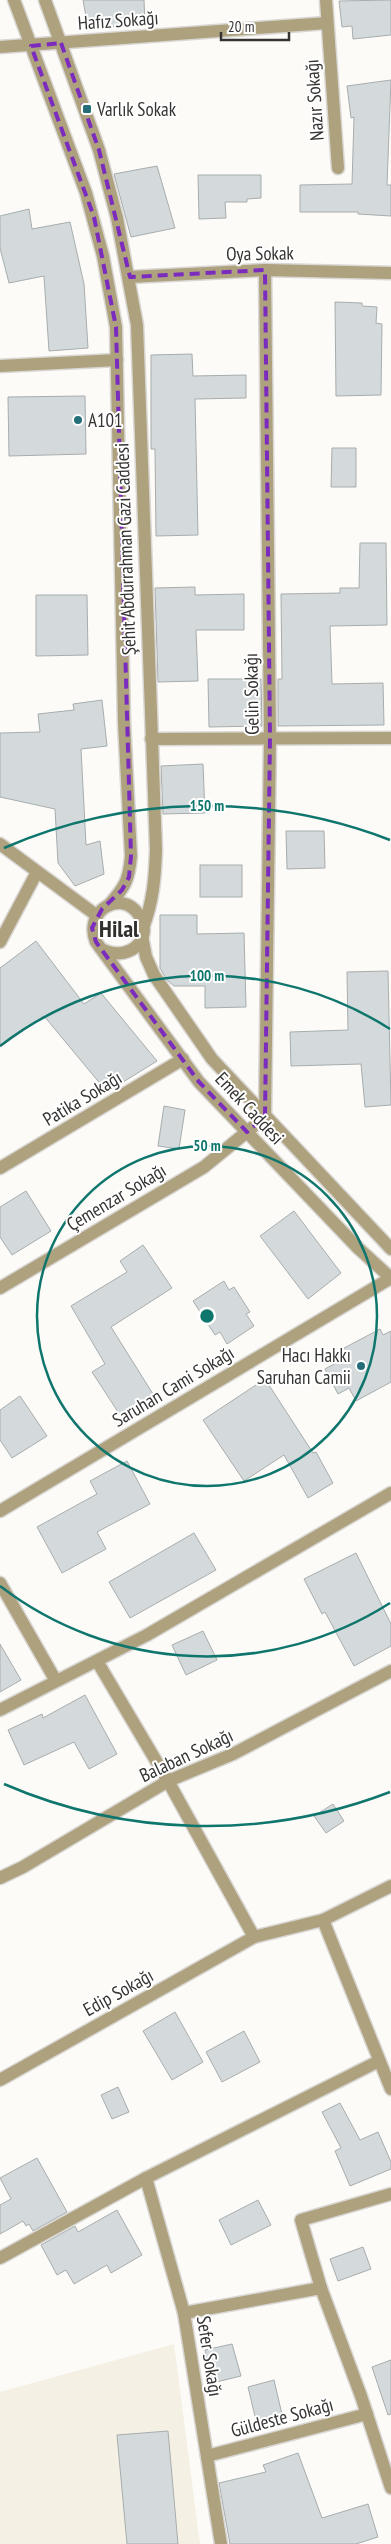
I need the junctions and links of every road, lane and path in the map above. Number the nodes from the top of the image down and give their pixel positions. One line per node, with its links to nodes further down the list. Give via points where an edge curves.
1 (14, 0): 6 (street, Şehit Abdurrahman Gazi Caddesi)
2 (45, 0): 5 (street, Şehit Abdurrahman Gazi Caddesi)
3 (326, 0): 4 (street, Nazır Sokağı)
4 (327, 23): 5 (street, Hafız Sokağı); 8 (street, Nazır Sokağı)
5 (61, 43): 6 (street, Hafız Sokağı); 11 (street, Şehit Abdurrahman Gazi Caddesi, via 99,150)
6 (31, 46): 7 (street, Hafız Sokağı); 12 (street, Şehit Abdurrahman Gazi Caddesi, via 94,217 116,327)
7 (0, 47)
8 (338, 168)
9 (265, 270): 10 (street, Oya Sokak); 11 (street, Oya Sokak); 14 (street, Gelin Sokağı)
10 (391, 273)
11 (130, 277): 16 (street, Şehit Abdurrahman Gazi Caddesi, via 137,325)
12 (116, 360): 13 (street); 19 (street, Şehit Abdurrahman Gazi Caddesi, via 124,722 131,856 129,877)
13 (0, 366)
14 (270, 737): 15 (street); 16 (street); 25 (street, Gelin Sokağı)
15 (391, 738)
16 (151, 739): 21 (street, Şehit Abdurrahman Gazi Caddesi, via 155,882)
17 (0, 844): 18 (street)
18 (37, 872): 20 (street); 22 (street)
19 (109, 905): 20 (street); 21 (street, via 117,903 132,908 142,920)
20 (96, 915): 23 (street, via 92,928)
21 (143, 932): 23 (street, via 138,944 124,954); 25 (street, Emek Caddesi, via 146,957 154,975 212,1059)
22 (0, 942)
23 (100, 948): 24 (street, Emek Caddesi)
24 (183, 1059): 26 (street, Emek Caddesi); 27 (street, Patika Sokağı)
25 (266, 1117): 26 (street, Çemenzar Sokağı); 28 (street, Emek Caddesi)
26 (247, 1132): 29 (street, Emek Caddesi); 30 (street, Çemenzar Sokağı, via 204,1167)
27 (0, 1168)
28 (391, 1249)
29 (391, 1278): 32 (street, Saruhan Cami Sokağı)
30 (0, 1288)
31 (391, 1493): 34 (street, via 147,1635)
32 (0, 1511)
33 (0, 1583): 36 (street)
34 (96, 1661): 36 (street); 38 (street)
35 (391, 1671): 38 (street, Balaban Sokağı, via 234,1754)
36 (56, 1681): 37 (street)
37 (0, 1710)
38 (168, 1781): 39 (street, Balaban Sokağı); 42 (street)
39 (0, 1878)
40 (391, 1886): 41 (street, Edip Sokağı)
41 (323, 1920): 42 (street, Edip Sokağı); 43 (street)
42 (254, 1937): 44 (street, Edip Sokağı)
43 (379, 2061): 45 (street); 46 (street)
44 (0, 2080)
45 (391, 2089)
46 (146, 2178): 48 (street); 50 (street, Sefer Sokağı)
47 (391, 2194): 49 (street, via 301,2220)
48 (0, 2258)
49 (321, 2288): 50 (street); 51 (street)
50 (184, 2313): 52 (street, Sefer Sokağı)
51 (367, 2414): 52 (street, Güldeste Sokağı); 53 (street)
52 (207, 2456): 54 (street, Sefer Sokağı)
53 (391, 2488)
54 (221, 2544)

